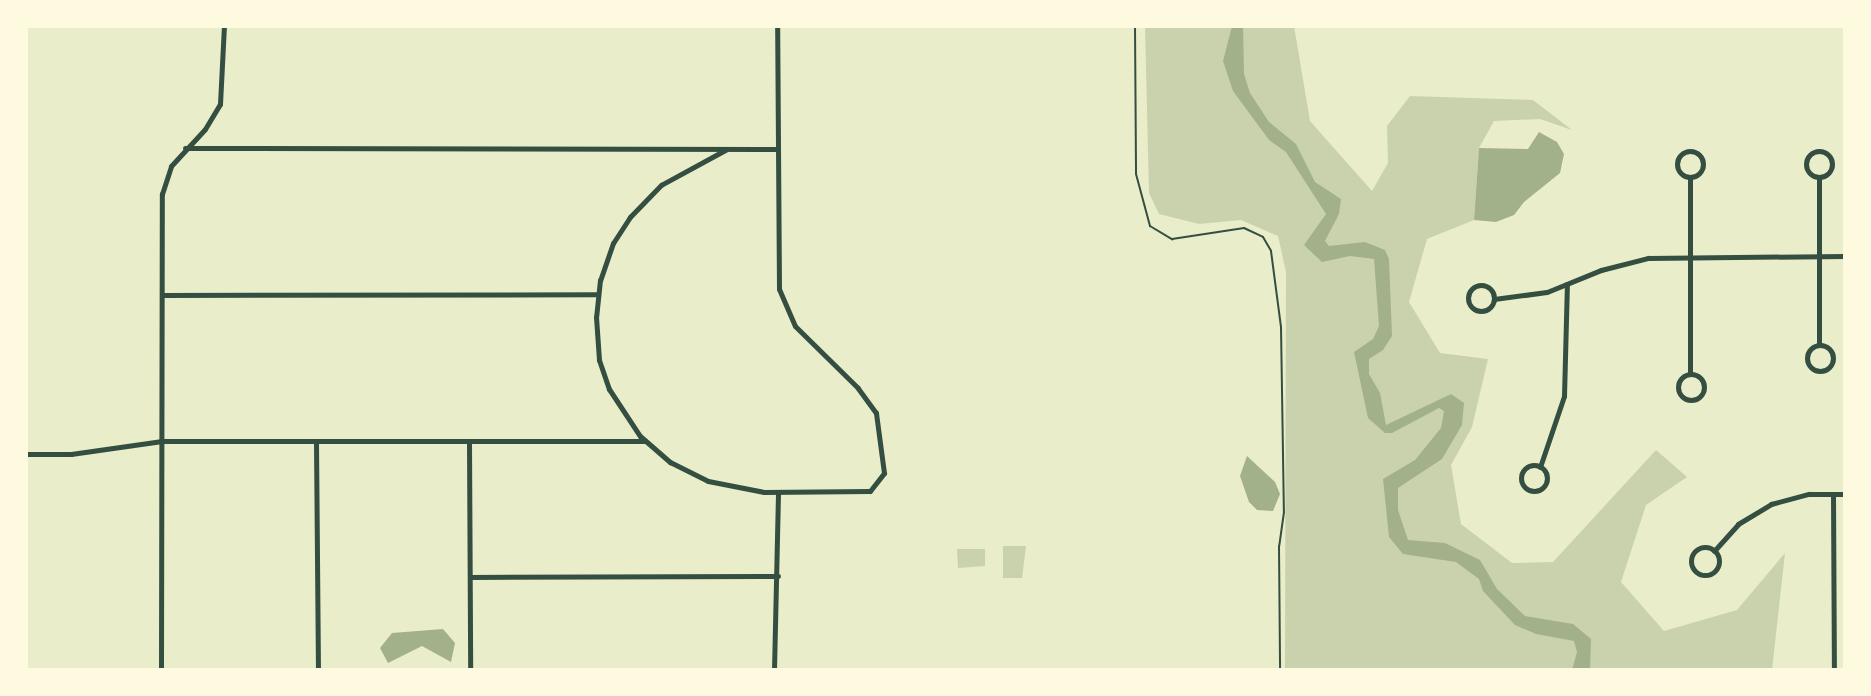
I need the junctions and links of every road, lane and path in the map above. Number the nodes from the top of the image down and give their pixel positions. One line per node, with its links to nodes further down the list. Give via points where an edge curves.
1 (224, 26): 4 (street, via 225,84 220,104 205,129)
2 (777, 26): 6 (street)
3 (1135, 26): 34 (path, via 1136,174 1150,226 1172,239 1251,229 1268,243 1273,260 1281,327 1284,512 1279,546)
4 (185, 148): 5 (street); 14 (street, via 163,186)
5 (727, 149): 6 (street); 13 (street, via 674,176 636,209 613,243)
6 (778, 149): 24 (street, via 780,296 795,326 873,407 882,432 881,482 866,492)
7 (1819, 177): 7 (street, via 1830,172 1832,164 1826,153 1818,151 1806,163 1808,172); 11 (street)
8 (1690, 178): 8 (street, via 1703,167 1702,158 1691,151 1679,156 1677,164 1682,175); 10 (street)
9 (1845, 256): 11 (street)
10 (1690, 257): 11 (street); 12 (street, via 1621,264); 17 (street)
11 (1819, 257): 16 (street)
12 (1567, 284): 15 (street, via 1547,292); 23 (street, via 1564,396)
13 (597, 294): 14 (street); 19 (street, via 601,369 614,400)
14 (162, 295): 18 (street)
15 (1494, 299): 15 (street, via 1490,288 1482,284 1467,296 1477,311 1490,308)
16 (1819, 345): 16 (street, via 1808,352 1807,360 1819,372 1827,369 1833,358)
17 (1690, 373): 17 (street, via 1679,381 1678,390 1691,400 1702,394 1704,386 1698,375)
18 (162, 441): 21 (street); 22 (street, via 71,454); 30 (street)
19 (645, 441): 20 (street); 24 (street, via 680,469 708,481)
20 (469, 442): 21 (street); 29 (street)
21 (316, 443): 31 (street)
22 (26, 454)
23 (1540, 467): 23 (street, via 1528,466 1522,472 1522,485 1528,491 1545,486 1546,473)
24 (778, 492): 28 (street)
25 (1833, 494): 26 (street); 27 (street, via 1771,503 1738,524); 35 (street)
26 (1845, 494)
27 (1714, 551): 27 (street, via 1696,550 1691,558 1695,571 1703,575 1715,570 1718,558)
28 (778, 576): 29 (street); 33 (street)
29 (470, 577): 32 (street)
30 (161, 670)
31 (318, 670)
32 (470, 670)
33 (774, 670)
34 (1280, 670)
35 (1834, 670)

